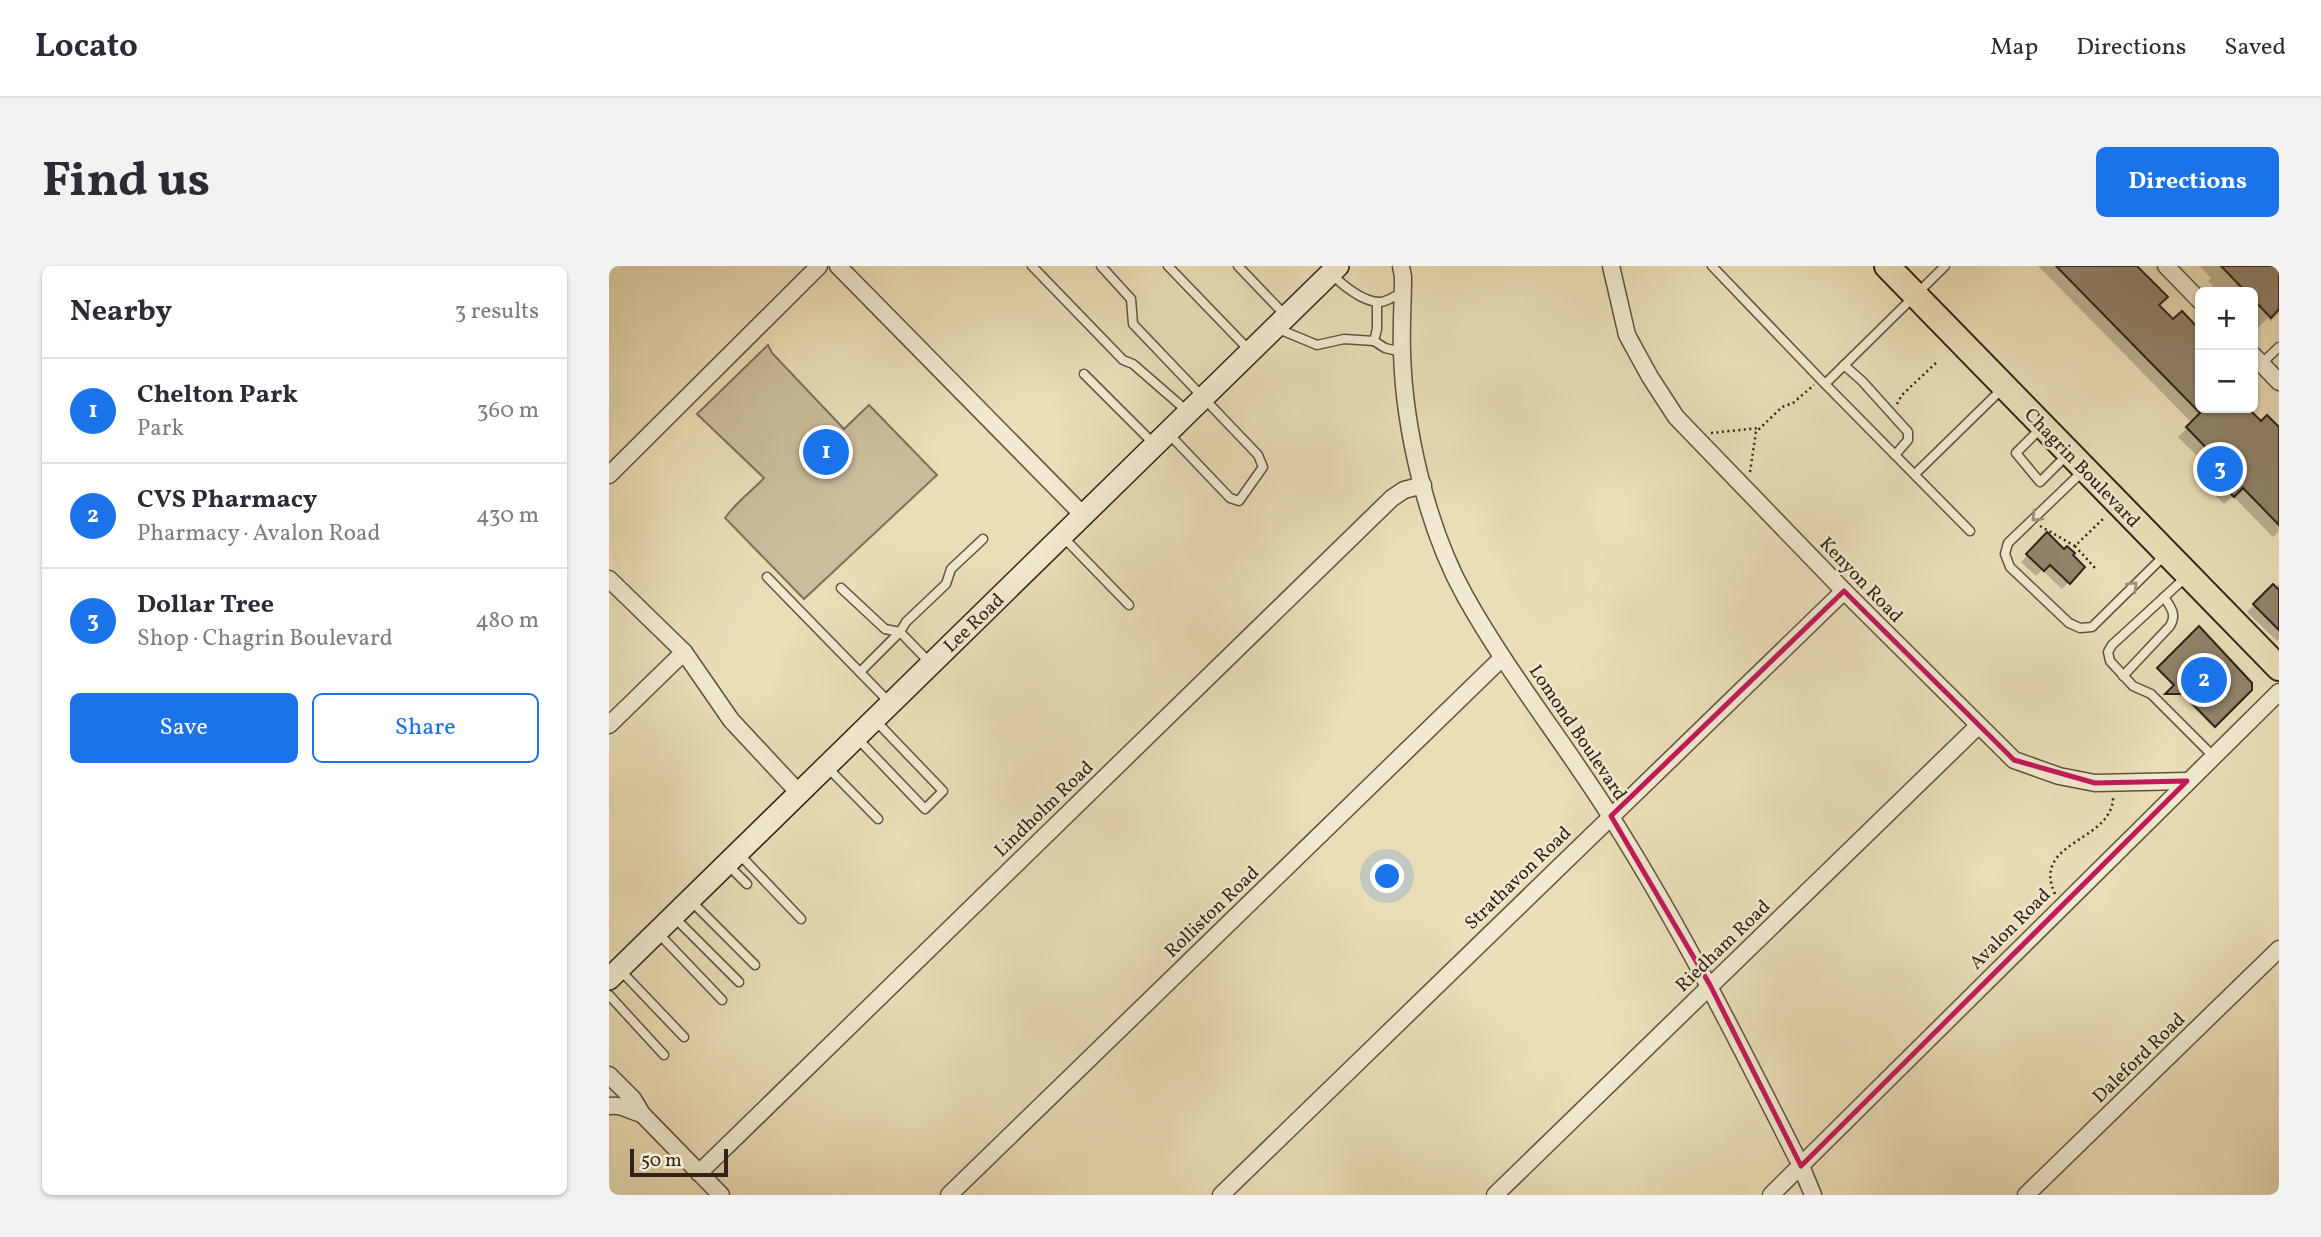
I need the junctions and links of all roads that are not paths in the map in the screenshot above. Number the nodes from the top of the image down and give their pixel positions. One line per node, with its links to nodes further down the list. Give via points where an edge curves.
1 (819, 266): 36 (street)
2 (838, 266): 38 (street)
3 (1031, 266): 30 (lane, via 1123,360)
4 (1101, 266): 30 (lane, via 1132,299 1133,324)
5 (1168, 266): 21 (lane)
6 (1238, 266): 18 (lane)
7 (1401, 266): 14 (street, Lomond Boulevard)
8 (1611, 266): 47 (street, Kenyon Road, via 1627,335 1676,417)
9 (1712, 266): 28 (lane)
10 (1887, 266): 15 (main road, Chagrin Boulevard)
11 (1945, 266): 15 (lane)
12 (1334, 270): 17 (lane, via 1346,289); 18 (main road, Lee Road)
13 (2175, 270): 16 (street)
14 (1403, 292): 17 (lane); 22 (street, Lomond Boulevard)
15 (1915, 295): 25 (lane); 29 (main road, Chagrin Boulevard)
16 (2195, 295)
17 (1377, 302): 19 (lane)
18 (1282, 323): 19 (lane, via 1317,345 1344,339); 21 (main road, Lee Road)
19 (1374, 341): 22 (lane)
20 (2279, 347): 23 (lane)
21 (1251, 352): 30 (main road, Lee Road)
22 (1402, 352): 37 (street, Lomond Boulevard, via 1407,416)
23 (2258, 359)
24 (2258, 361): 27 (street)
25 (1844, 365): 28 (lane); 33 (lane, via 1908,432 1908,440)
26 (1084, 373): 32 (lane)
27 (2279, 383)
28 (1825, 384): 33 (lane)
29 (2004, 387): 31 (main road, Chagrin Boulevard); 35 (lane)
30 (1196, 406): 32 (main road, Lee Road); 32 (lane, via 1258,455 1263,467 1239,501)
31 (2043, 426): 34 (main road, Chagrin Boulevard); 34 (lane, via 2016,453 2041,482)
32 (1161, 439): 38 (main road, Lee Road)
33 (1895, 455): 35 (lane)
34 (2077, 461): 42 (main road, Chagrin Boulevard); 42 (lane, one-way to 42, via 2032,520 2008,543 2005,554 2010,567 2080,628 2091,627)
35 (1915, 474): 39 (lane)
36 (609, 475)
37 (1423, 485): 52 (street, Lomond Boulevard, via 1447,558); 86 (street, Lindholm Road, via 1392,498)
38 (1083, 515): 40 (main road, Lee Road)
39 (1970, 531)
40 (1062, 536): 49 (lane); 53 (main road, Lee Road)
41 (983, 539): 50 (lane, via 951,569 946,584)
42 (2167, 553): 43 (main road, Chagrin Boulevard)
43 (2188, 575): 48 (lane); 54 (main road, Chagrin Boulevard)
44 (767, 577): 55 (lane)
45 (609, 579): 51 (street)
46 (841, 588): 50 (lane, via 884,629)
47 (1844, 591): 61 (street, Kenyon Road); 67 (street, Strathavon Road)
48 (2164, 597): 56 (lane, via 2173,610 2170,626); 56 (lane, via 2108,652)
49 (1129, 605)
50 (900, 632): 53 (lane); 55 (lane)
51 (684, 652): 60 (street); 66 (street, via 731,720)
52 (1502, 658): 67 (street, Lomond Boulevard); 88 (street, Rolliston Road)
53 (931, 664): 58 (main road, Lee Road)
54 (2279, 668)
55 (860, 672): 58 (lane)
56 (2123, 676): 63 (lane, via 2151,694)
57 (2279, 692): 63 (street, Avalon Road)
58 (890, 703): 59 (main road, Lee Road)
59 (874, 719): 62 (main road, Lee Road); 62 (lane, via 943,791 925,809)
60 (609, 725)
61 (1978, 726): 65 (street, Kenyon Road, via 2014,760 2059,776 2095,783); 79 (street, Riedham Road)
62 (856, 737): 64 (main road, Lee Road)
63 (2213, 756): 65 (street, Avalon Road)
64 (826, 766): 66 (main road, Lee Road); 68 (lane)
65 (2187, 781): 85 (street, Avalon Road)
66 (799, 793): 69 (main road, Lee Road)
67 (1611, 816): 79 (street, Lomond Boulevard); 89 (street, Strathavon Road)
68 (878, 819)
69 (733, 858): 70 (lane); 71 (main road, Lee Road); 73 (lane)
70 (747, 884)
71 (690, 900): 72 (main road, Lee Road); 76 (lane)
72 (674, 916): 74 (main road, Lee Road); 78 (lane)
73 (801, 919)
74 (657, 932): 77 (main road, Lee Road); 81 (lane)
75 (2279, 948): 93 (street, Daleford Road)
76 (755, 965)
77 (614, 974): 82 (lane)
78 (739, 982)
79 (1710, 985): 85 (street, Lomond Boulevard); 90 (street, Riedham Road)
80 (609, 995): 83 (lane)
81 (722, 1000)
82 (684, 1037)
83 (664, 1055)
84 (612, 1090): 86 (street, via 638,1107)
85 (1801, 1166): 91 (street, Avalon Road); 92 (street, Lomond Boulevard)
86 (699, 1173): 87 (street)
87 (721, 1195)
88 (949, 1195)
89 (1221, 1195)
90 (1495, 1195)
91 (1771, 1195)
92 (1813, 1195)
93 (2026, 1195)

